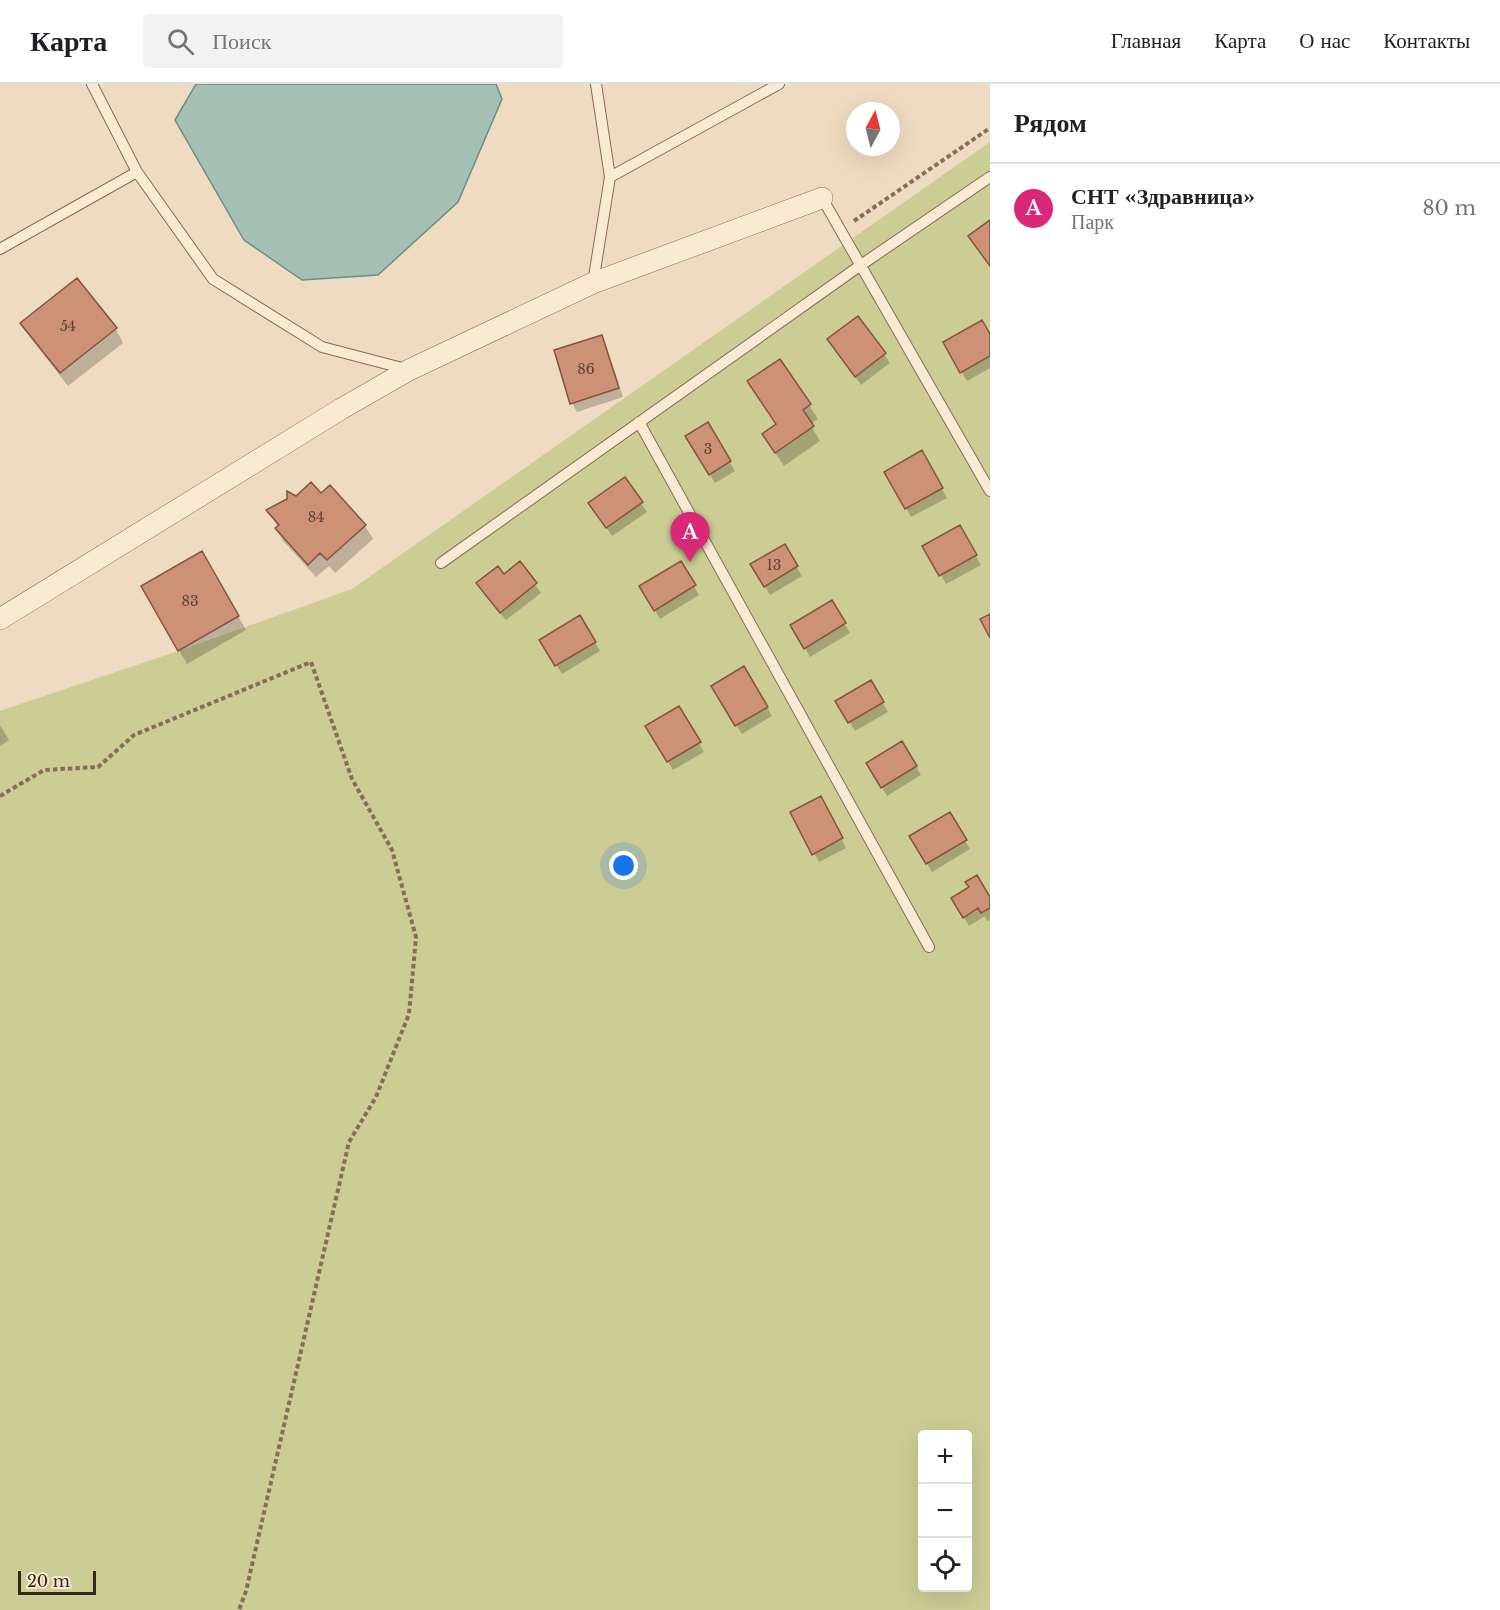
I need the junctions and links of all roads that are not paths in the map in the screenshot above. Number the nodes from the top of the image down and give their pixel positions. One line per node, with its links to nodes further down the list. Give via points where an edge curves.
1 (92, 84): 4 (lane)
2 (596, 84): 5 (lane)
3 (779, 84): 5 (lane)
4 (137, 172): 8 (lane); 11 (lane, via 213,279 322,346)
5 (610, 177): 10 (lane)
6 (990, 177): 9 (lane)
7 (822, 198): 9 (lane); 10 (street)
8 (0, 249)
9 (861, 265): 12 (lane); 13 (lane)
10 (593, 283): 11 (street)
11 (409, 370): 15 (street)
12 (639, 422): 14 (lane); 16 (lane)
13 (990, 490)
14 (441, 562)
15 (0, 619)
16 (929, 947)

